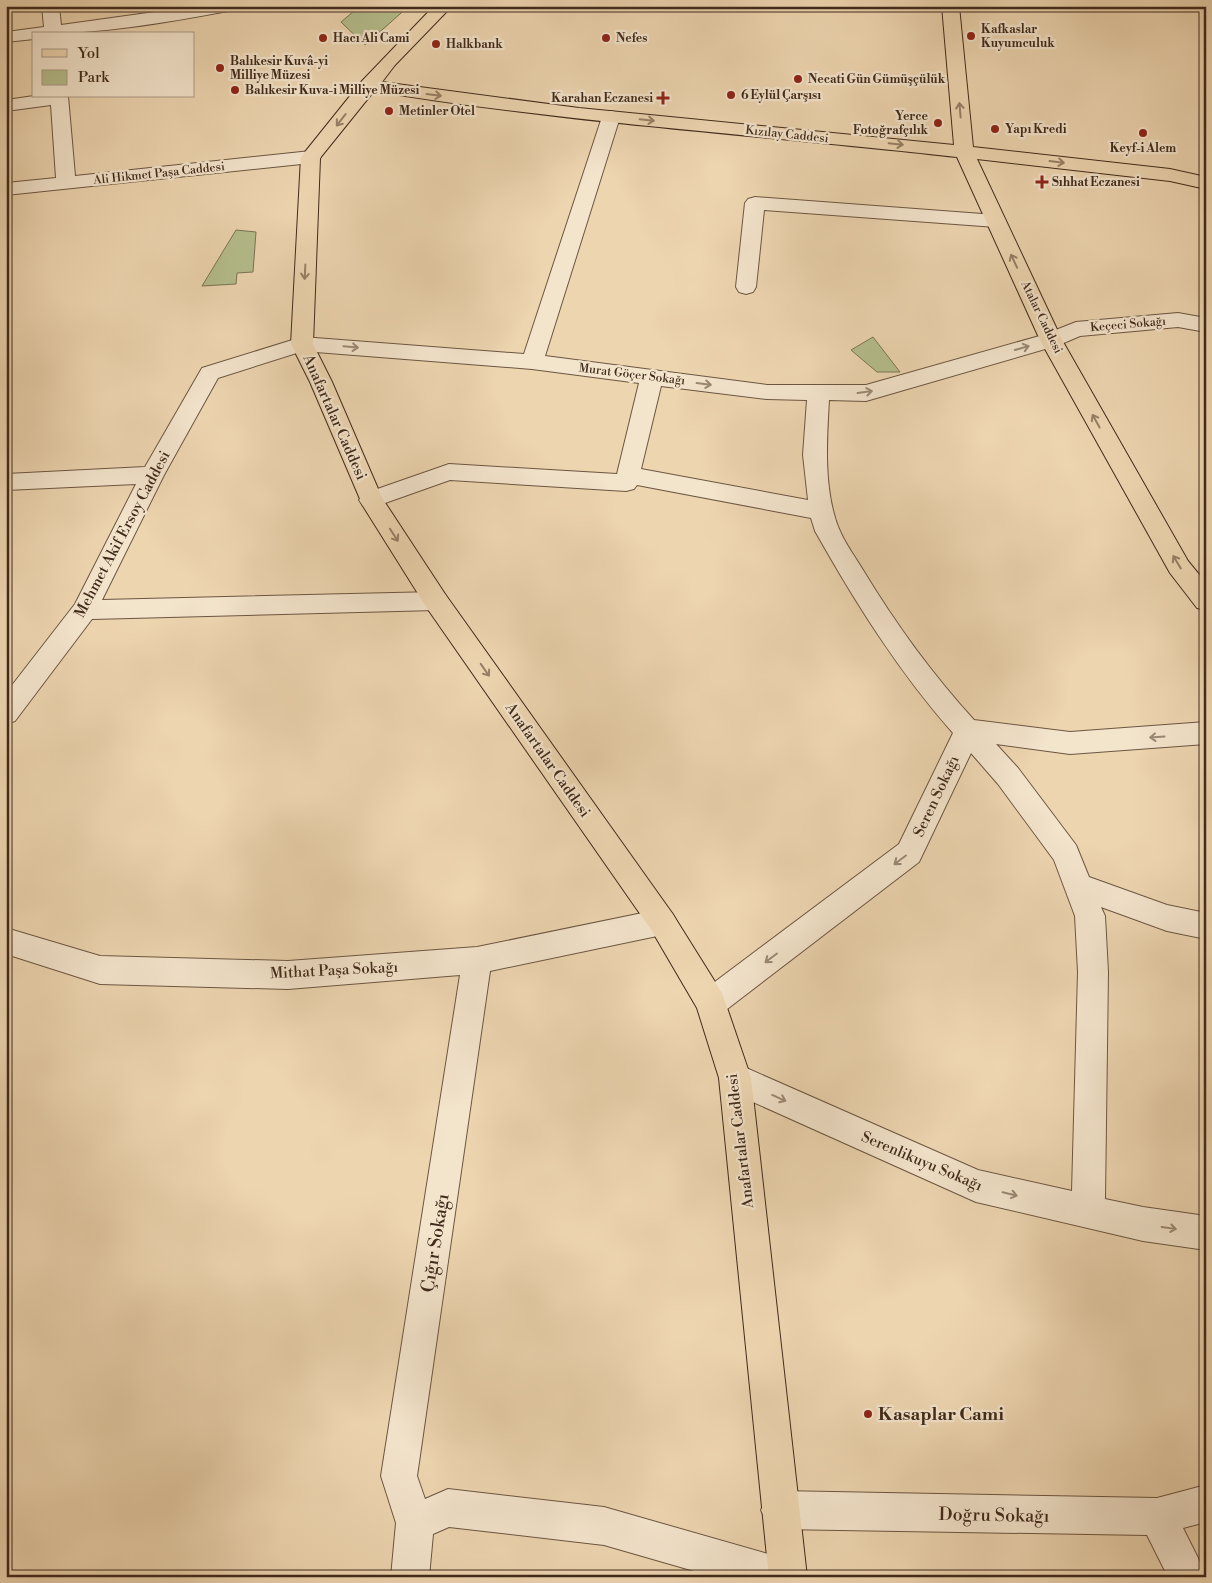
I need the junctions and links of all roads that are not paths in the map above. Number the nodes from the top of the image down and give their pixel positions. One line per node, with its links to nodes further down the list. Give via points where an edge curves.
1 (50, 6): 6 (street)
2 (228, 6): 5 (street)
3 (444, 6): 9 (main road)
4 (950, 6): 14 (main road, Atalar Caddesi, one-way to 4)
5 (172, 11): 6 (street)
6 (53, 32)
7 (32, 34): 8 (street)
8 (6, 37)
9 (368, 85): 13 (main road, Kızılay Caddesi, one-way to 13); 15 (main road, one-way to 15)
10 (53, 98): 12 (street)
11 (59, 98): 16 (street)
12 (6, 106)
13 (612, 117): 14 (main road, Kızılay Caddesi, one-way to 14); 24 (street)
14 (964, 151): 17 (main road, Kızılay Caddesi, one-way to 17, via 1170,175); 19 (main road, Atalar Caddesi)
15 (311, 157): 16 (street, Ali Hikmet Paşa Caddesi); 23 (main road, Anafartalar Caddesi, one-way to 23)
16 (66, 183): 18 (street, Ali Hikmet Paşa Caddesi)
17 (1206, 183)
18 (6, 190)
19 (996, 221): 20 (street, via 755,203); 22 (main road, Atalar Caddesi, one-way to 19)
20 (746, 287)
21 (1206, 325): 22 (street, Keçeci Sokağı, via 1178,320 1076,329)
22 (1051, 340): 27 (street, Murat Göçer Sokağı, one-way to 22, via 866,394); 34 (main road, Atalar Caddesi, one-way to 22, via 1179,567)
23 (302, 344): 24 (street, Murat Göçer Sokağı, one-way to 24); 25 (street, Murat Göçer Sokağı); 31 (main road, Anafartalar Caddesi)
24 (532, 362): 26 (street, Murat Göçer Sokağı)
25 (210, 373): 28 (street, Mehmet Akif Ersoy Caddesi)
26 (652, 377): 27 (street, Murat Göçer Sokağı, one-way to 27, via 767,392); 29 (street)
27 (818, 394): 32 (street, via 815,455)
28 (152, 475): 30 (street); 35 (street, Mehmet Akif Ersoy Caddesi)
29 (628, 475): 31 (street, via 626,482 449,472); 32 (street)
30 (6, 482)
31 (371, 500): 33 (main road, Anafartalar Caddesi, one-way to 33)
32 (821, 511): 37 (street, via 826,531 866,596 934,695)
33 (436, 601): 35 (street); 40 (main road, Anafartalar Caddesi, one-way to 40)
34 (1206, 601)
35 (85, 610): 36 (street, Mehmet Akif Ersoy Caddesi)
36 (7, 709)
37 (968, 730): 38 (street, one-way to 37, via 1070,743); 39 (street, via 1008,776 1066,854); 44 (street, Seren Sokağı, one-way to 44, via 909,853)
38 (1206, 733)
39 (1078, 886): 41 (street, via 1167,918); 46 (street, via 1090,916 1093,972)
40 (662, 922): 43 (street, Mithat Paşa Sokağı); 44 (main road, Anafartalar Caddesi)
41 (1206, 926)
42 (6, 941): 43 (street, Mithat Paşa Sokağı, via 100,970 288,975)
43 (477, 960): 51 (street, Çığır Sokağı, via 399,1476)
44 (711, 1004): 45 (main road, Anafartalar Caddesi)
45 (735, 1078): 46 (street, Serenlikuyu Sokağı, one-way to 46, via 976,1186); 49 (main road, Anafartalar Caddesi)
46 (1088, 1212): 47 (street, Serenlikuyu Sokağı, one-way to 47)
47 (1206, 1233)
48 (1206, 1503): 50 (street, Doğru Sokağı)
49 (780, 1510): 50 (street, Doğru Sokağı); 54 (main road, Anafartalar Caddesi)
50 (1157, 1517): 55 (street)
51 (415, 1523): 52 (street, Çığır Sokağı); 53 (street, via 448,1508 604,1526)
52 (410, 1577)
53 (782, 1577)
54 (788, 1577)
55 (1188, 1577)

